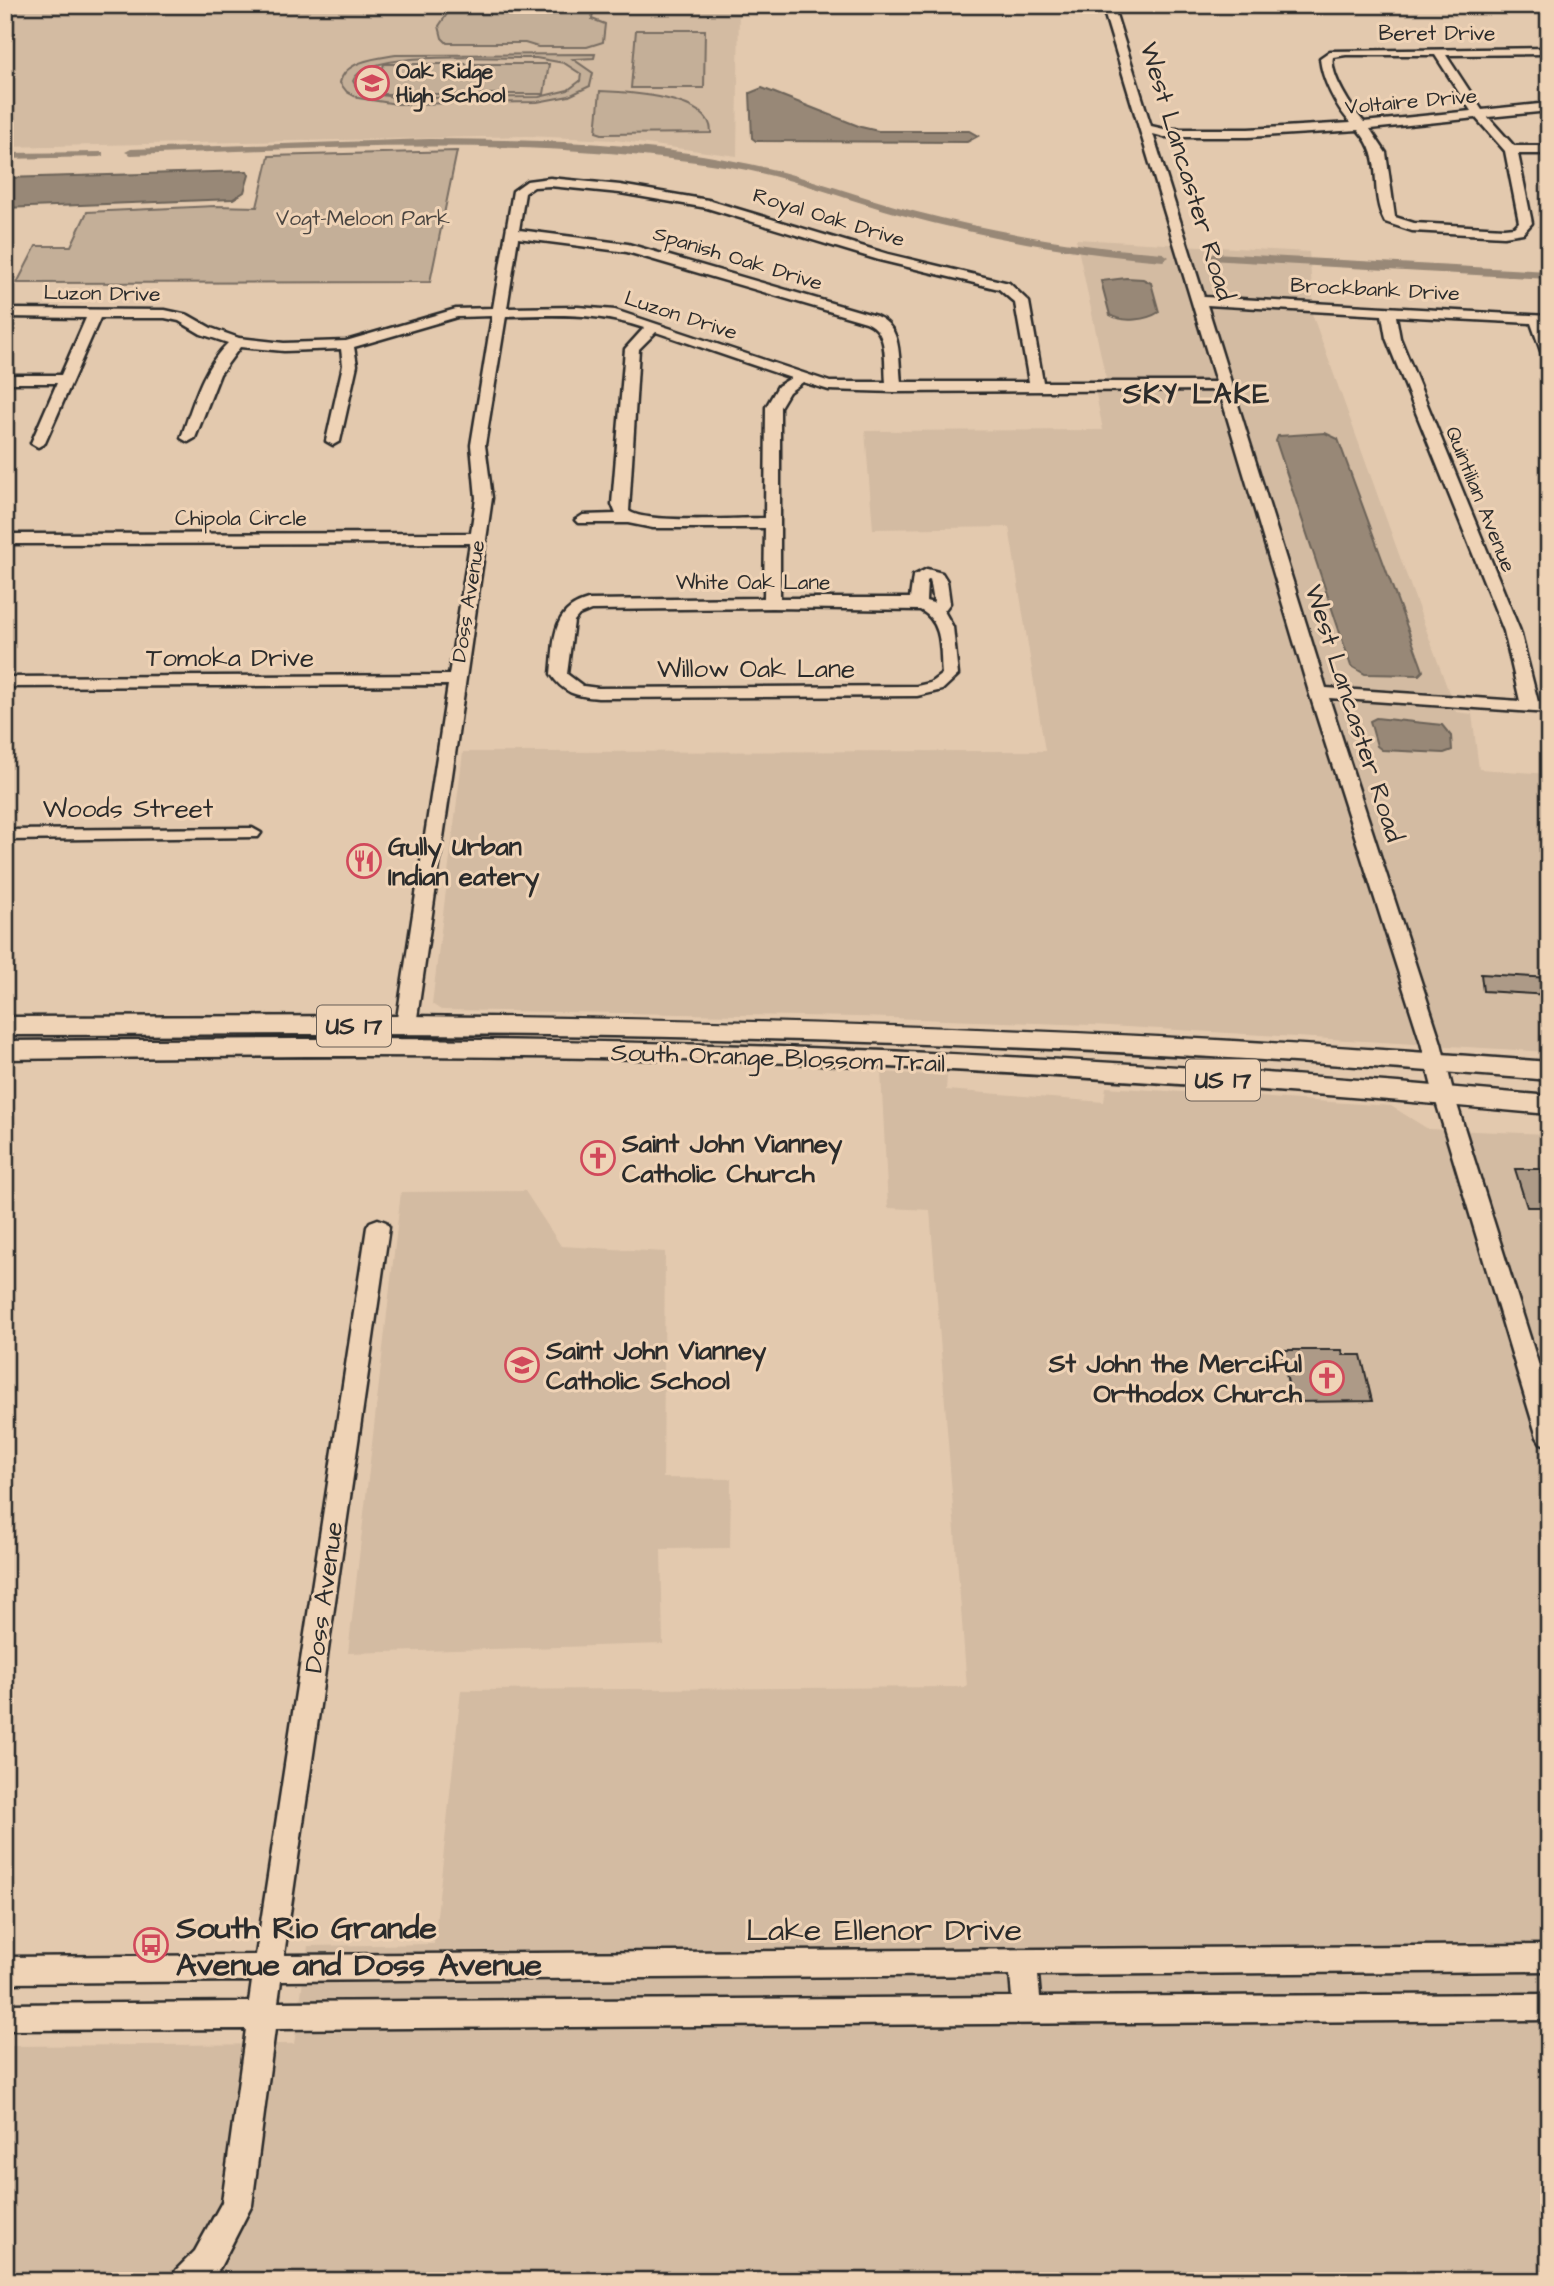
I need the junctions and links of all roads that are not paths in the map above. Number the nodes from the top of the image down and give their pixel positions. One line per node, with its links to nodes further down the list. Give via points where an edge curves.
1 (1107, 5): 7 (street, West Lancaster Road)
2 (1549, 51): 3 (street, Beret Drive)
3 (1439, 52): 5 (street); 6 (street, Beret Drive, via 1346,52 1326,58 1346,110)
4 (1549, 107): 5 (street, Voltaire Drive)
5 (1478, 115): 6 (street, Voltaire Drive); 8 (street)
6 (1360, 126): 7 (street, Voltaire Drive, via 1216,133); 8 (street, via 1380,153 1390,219 1412,227 1518,230 1526,223)
7 (1153, 129): 12 (street, West Lancaster Road)
8 (1511, 150): 9 (street)
9 (1549, 150)
10 (531, 184): 11 (street, Doss Avenue, via 520,191); 27 (street, Royal Oak Drive, via 620,189 708,204 884,257 1004,286 1022,302)
11 (513, 233): 14 (street, Doss Avenue); 26 (street, Spanish Oak Drive, via 641,251 881,323 889,332)
12 (1199, 301): 13 (street, Brockbank Drive); 25 (street, West Lancaster Road)
13 (1388, 310): 17 (street, Brockbank Drive); 43 (street, Quintilian Avenue, via 1393,338 1512,631)
14 (502, 312): 18 (street, Luzon Drive, via 615,314); 20 (street, Luzon Drive, via 456,313); 34 (street, Doss Avenue, via 478,444 484,498)
15 (5, 313): 16 (street, Luzon Drive)
16 (95, 313): 19 (street, Luzon Drive, via 165,314); 24 (street)
17 (1543, 320): 21 (street)
18 (656, 327): 23 (street, Luzon Drive); 31 (street, via 632,349 620,504)
19 (237, 342): 20 (street, Luzon Drive, via 284,347); 28 (street, via 215,366)
20 (347, 345): 29 (street, via 350,365)
21 (1549, 354)
22 (5, 379): 24 (street)
23 (800, 379): 26 (street, Luzon Drive, via 836,387); 33 (street, via 783,390 773,407)
24 (66, 380): 30 (street)
25 (1224, 386): 27 (street, Luzon Drive); 42 (street, West Lancaster Road)
26 (894, 387): 27 (street, Luzon Drive)
27 (1037, 387)
28 (188, 438)
29 (333, 441)
30 (38, 443)
31 (628, 518): 32 (street); 33 (street, via 653,523)
32 (583, 520)
33 (771, 523): 36 (street)
34 (477, 538): 35 (street, Chipola Circle); 40 (street, Doss Avenue)
35 (5, 539)
36 (772, 603): 37 (street, White Oak Lane); 39 (street, White Oak Lane, via 588,605 565,621)
37 (918, 603): 38 (street, White Oak Lane); 38 (street, via 919,579 927,574 936,576 942,603)
38 (936, 610): 39 (street, Willow Oak Lane, via 944,621 950,675 933,689 917,691 579,691 559,674)
39 (563, 647)
40 (456, 680): 41 (street, Tomoka Drive); 47 (street, Doss Avenue)
41 (5, 682)
42 (1317, 692): 43 (street); 53 (street, West Lancaster Road)
43 (1531, 706): 44 (street)
44 (1549, 708)
45 (252, 833): 46 (street, Woods Street)
46 (5, 835)
47 (406, 1025): 48 (main road, South Orange Blossom Trail / US 17); 49 (main road, South Orange Blossom Trail / US 17); 50 (main road, via 396,1037)
48 (5, 1026)
49 (736, 1031): 52 (main road, via 702,1042); 53 (main road, South Orange Blossom Trail / US 17, via 1124,1041)
50 (372, 1048): 51 (main road, South Orange Blossom Trail / US 17); 52 (main road, South Orange Blossom Trail / US 17)
51 (5, 1050)
52 (692, 1052): 55 (main road, South Orange Blossom Trail / US 17, via 974,1064)
53 (1436, 1062): 54 (main road, South Orange Blossom Trail / US 17); 55 (street, West Lancaster Road)
54 (1549, 1071)
55 (1444, 1096): 56 (main road, South Orange Blossom Trail / US 17); 58 (street, West Lancaster Road)
56 (1549, 1105)
57 (378, 1227): 61 (street, Doss Avenue)
58 (1549, 1437)
59 (1549, 1958): 60 (street, Lake Ellenor Drive)
60 (1023, 1963): 61 (street, Lake Ellenor Drive); 64 (street)
61 (268, 1968): 62 (street, Lake Ellenor Drive); 65 (street)
62 (5, 1970)
63 (1549, 2007): 64 (street)
64 (1027, 2011): 65 (street)
65 (262, 2015): 66 (street); 67 (street, via 237,2205 206,2262)
66 (5, 2017)
67 (187, 2281)

